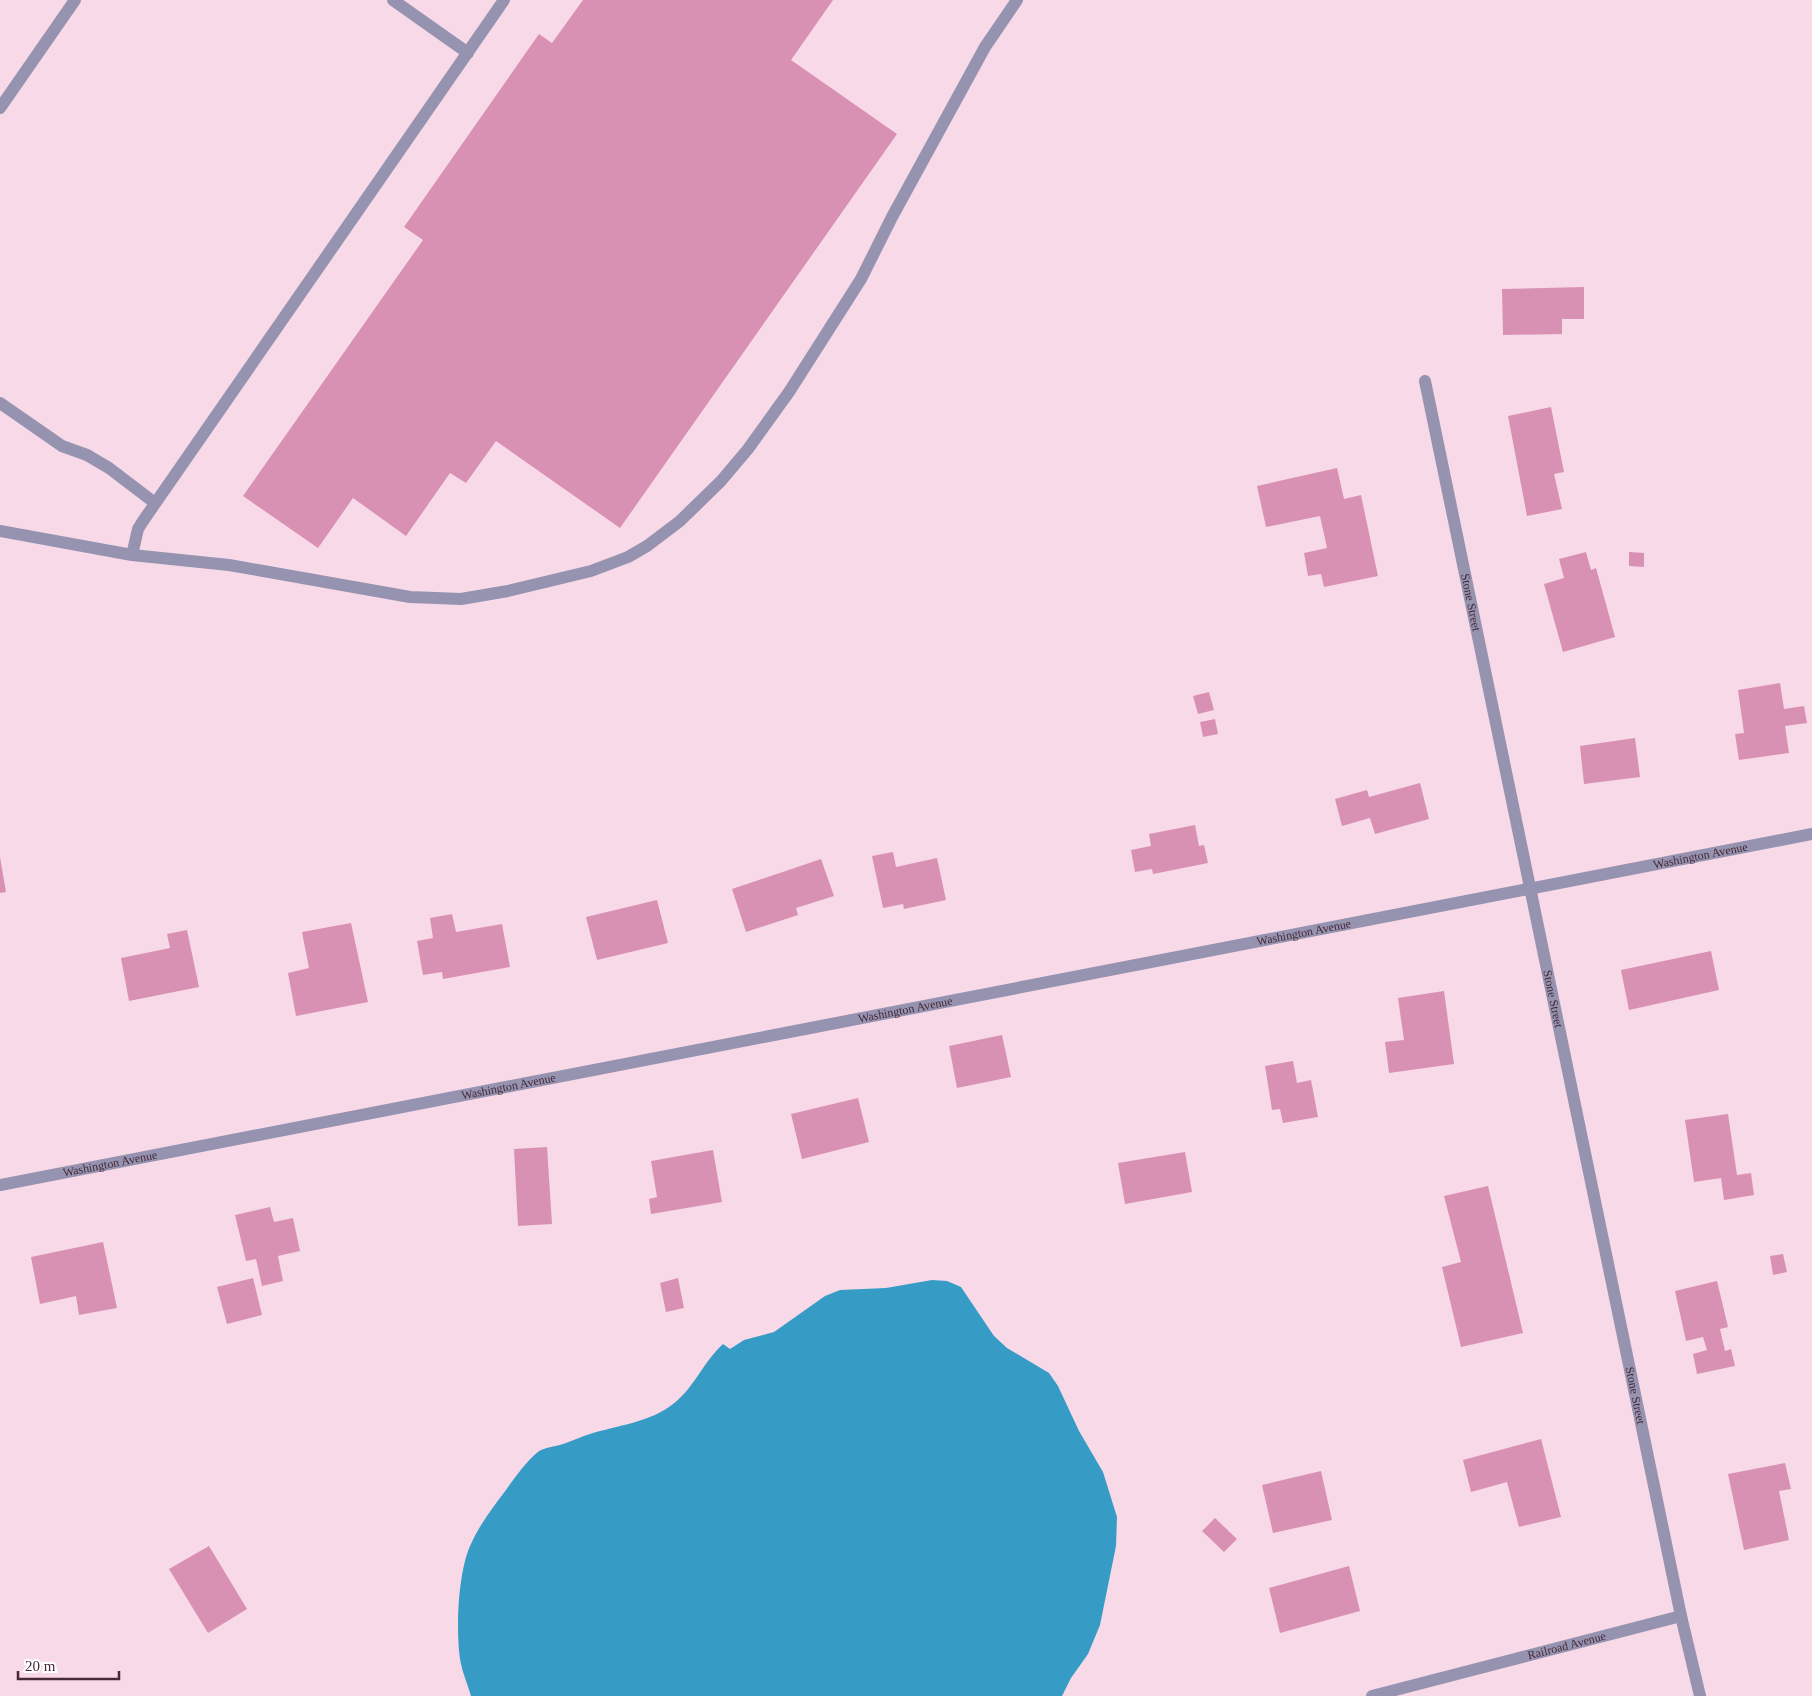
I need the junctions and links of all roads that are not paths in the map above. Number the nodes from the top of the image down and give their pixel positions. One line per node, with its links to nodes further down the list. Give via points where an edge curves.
1 (75, 0): 6 (street)
2 (393, 0): 5 (street)
3 (504, 0): 5 (street)
4 (1017, 0): 11 (street, via 985,47 861,279 789,392 748,450 721,481 680,522 647,546 591,571 461,599 410,597 229,565)
5 (468, 53): 9 (street)
6 (0, 108)
7 (1425, 381): 13 (street, Stone Street)
8 (0, 403): 9 (street, via 62,446 109,468)
9 (155, 503): 11 (street, via 138,529)
10 (0, 531): 11 (street)
11 (132, 555)
12 (1812, 834): 13 (street, Washington Avenue)
13 (1530, 889): 14 (street, Washington Avenue); 15 (street, Stone Street)
14 (0, 1185)
15 (1681, 1616): 16 (street, Railroad Avenue); 17 (street)
16 (1372, 1696)
17 (1700, 1696)

